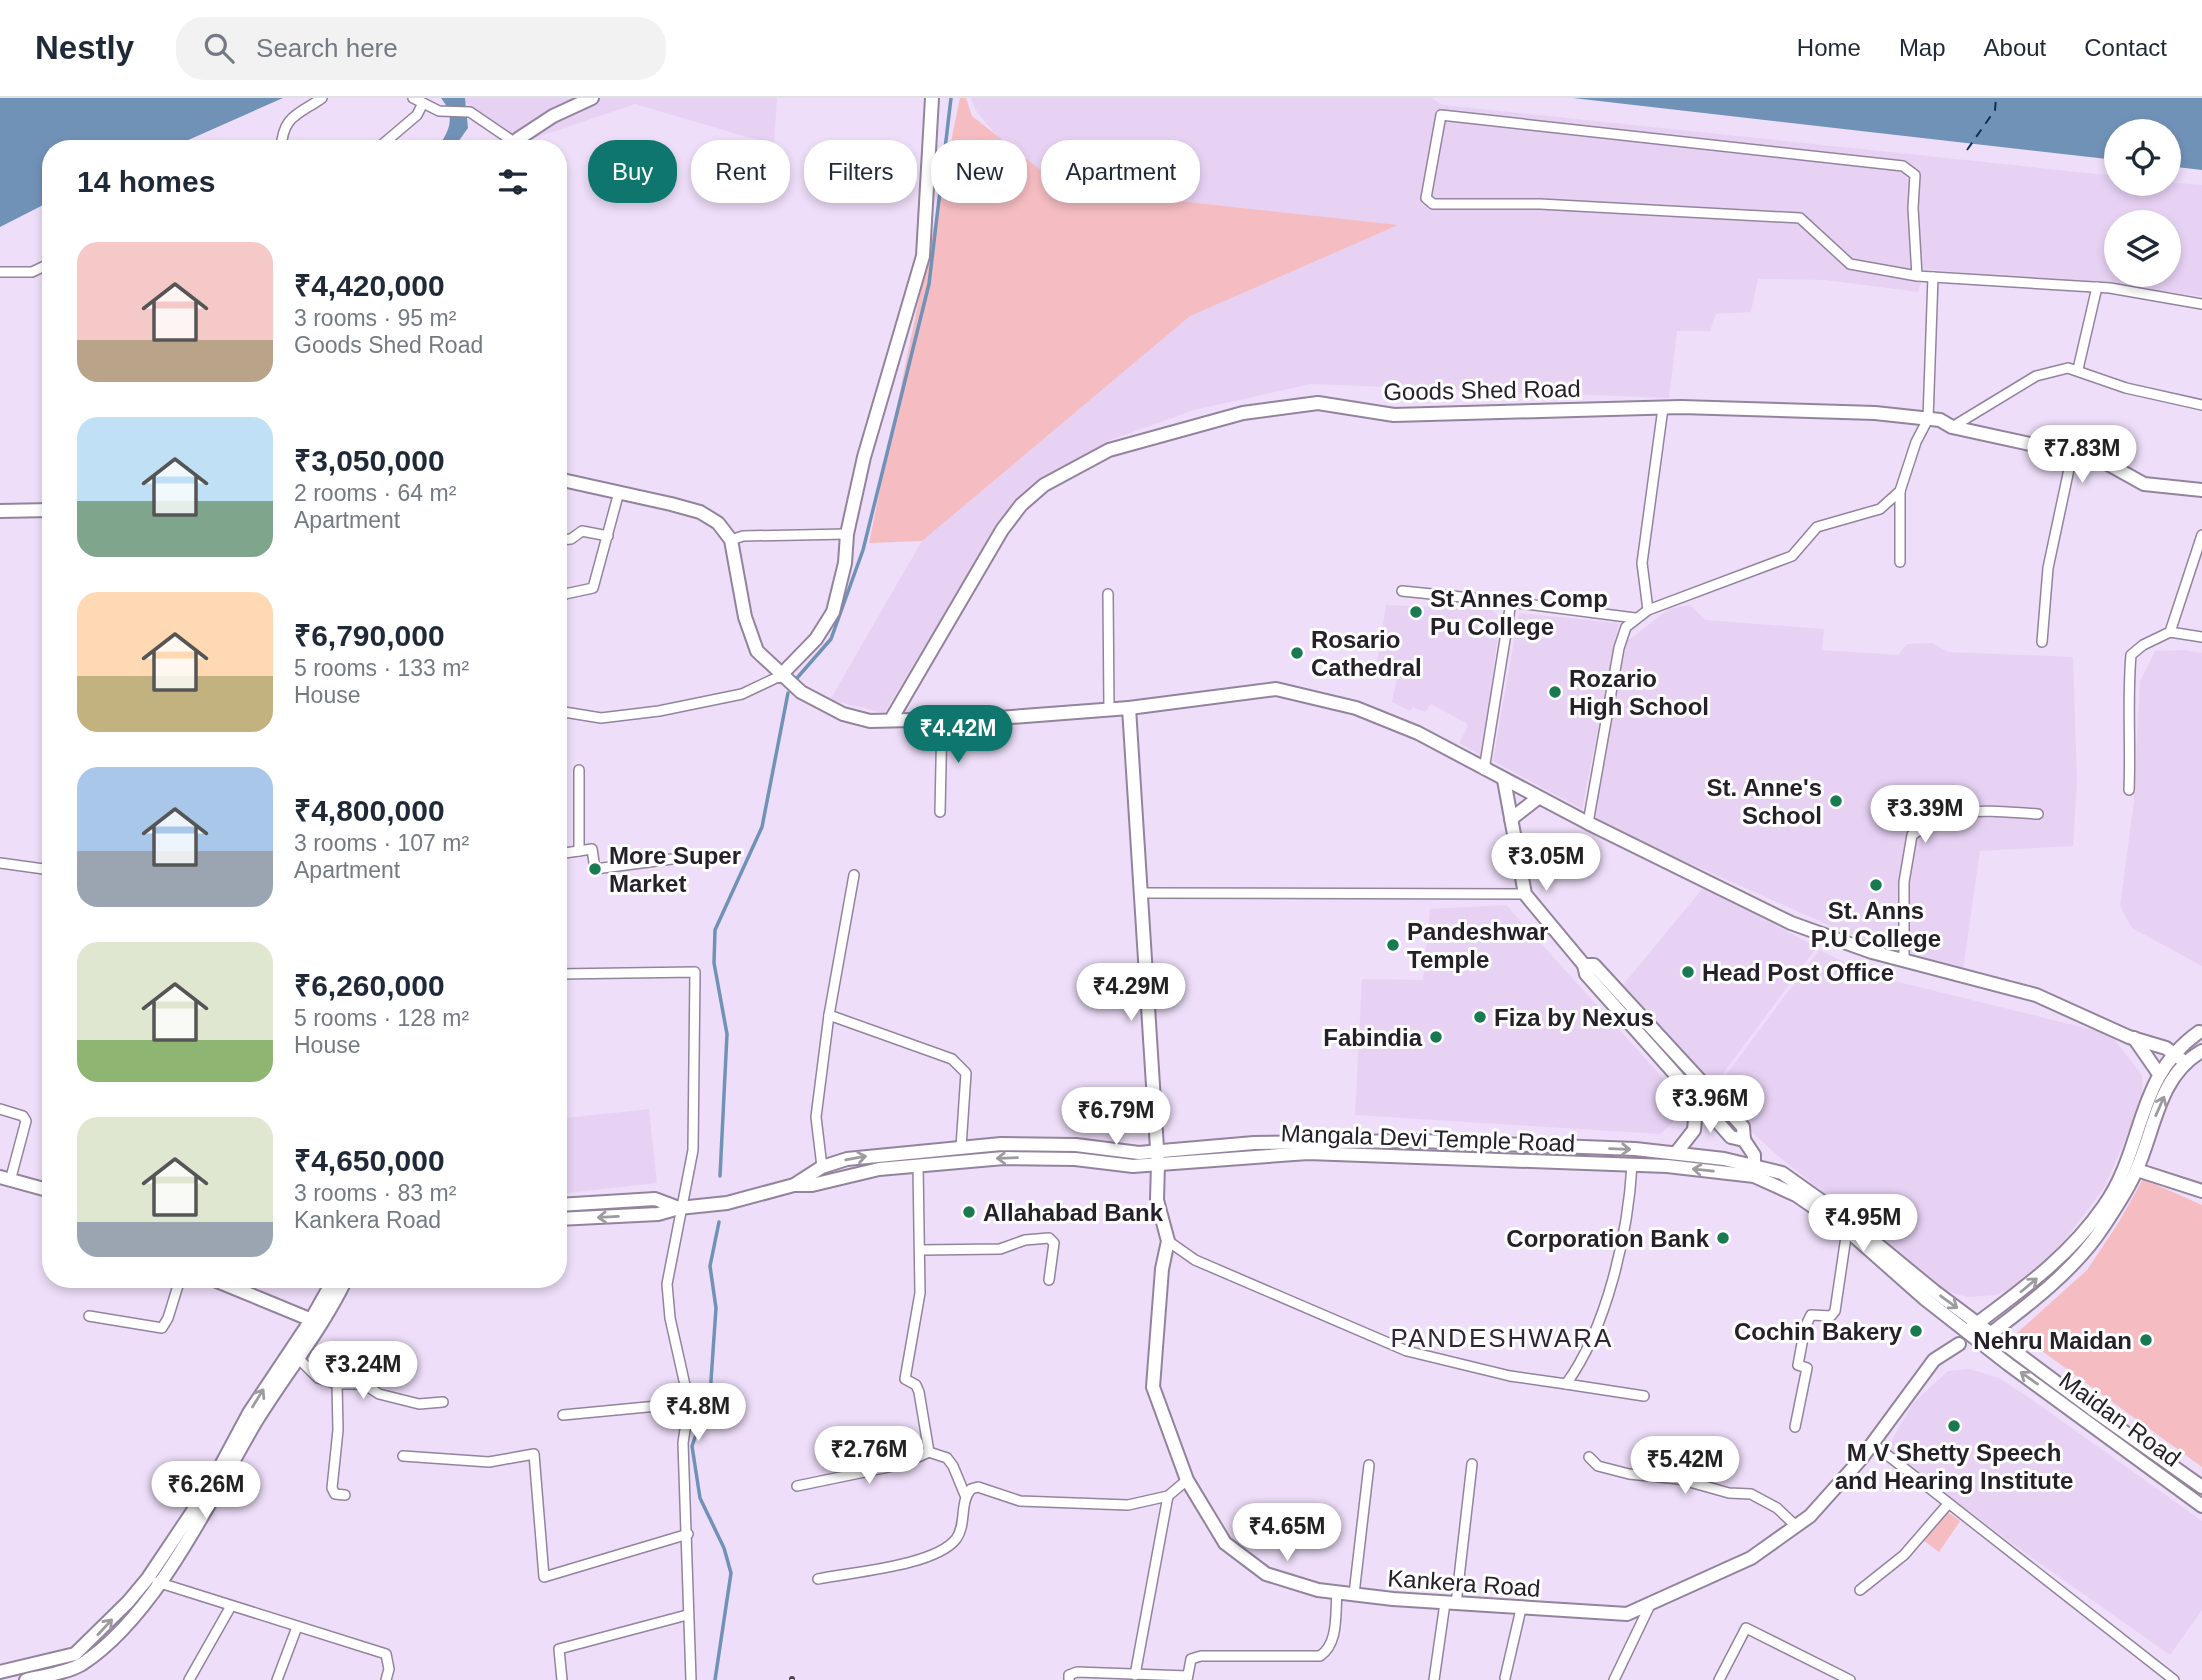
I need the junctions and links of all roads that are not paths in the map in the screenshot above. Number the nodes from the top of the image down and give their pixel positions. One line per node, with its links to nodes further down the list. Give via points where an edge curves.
1 (322, 98): 6 (street, via 288,119)
2 (413, 98): 5 (street)
3 (592, 98): 9 (street, via 553,116)
4 (932, 98): 28 (street, via 923,256 864,457)
5 (423, 103): 7 (street); 8 (street, via 439,111 470,112)
6 (282, 140)
7 (388, 140)
8 (508, 140)
9 (518, 140)
10 (42, 267): 11 (street, via 32,272)
11 (0, 272)
12 (1917, 276): 12 (street, via 1915,175 1903,166 1441,115 1426,198 1433,204 1540,204 1800,218 1850,264); 13 (street)
13 (1933, 277): 14 (street); 19 (street)
14 (2097, 286): 15 (street); 16 (street)
15 (2202, 304)
16 (2078, 369): 17 (street, via 2126,388); 20 (street, via 2036,376)
17 (2202, 405)
18 (1663, 408): 19 (street, Goods Shed Road, via 1875,413); 38 (street, via 1643,542); 48 (street, Goods Shed Road, via 1394,415 1318,402 1243,413 1109,450 1044,485 1021,505)
19 (1928, 419): 20 (street, Goods Shed Road); 24 (street)
20 (1952, 427): 21 (street, Goods Shed Road)
21 (2072, 455): 23 (street, Goods Shed Road, via 2099,459 2144,484); 42 (street, via 2048,568)
22 (567, 481): 25 (street)
23 (2202, 490)
24 (1900, 491): 33 (street); 38 (street, via 1880,509 1817,527 1792,556)
25 (619, 492): 30 (street); 32 (street, via 700,512 718,523)
26 (42, 510): 27 (street)
27 (0, 511)
28 (847, 534): 32 (street); 43 (street, via 833,612 816,639)
29 (2202, 535): 40 (street)
30 (608, 536): 31 (street, via 582,531); 35 (street, via 593,588)
31 (567, 539)
32 (731, 540): 43 (street, via 745,617 757,651)
33 (1900, 562)
34 (1402, 591): 37 (street)
35 (567, 594)
36 (1108, 594): 45 (street)
37 (1511, 602): 39 (street); 50 (street)
38 (1648, 610): 39 (street)
39 (1635, 618): 57 (street, via 1626,627 1619,648)
40 (2170, 632): 41 (street); 52 (street, via 2130,655)
41 (2202, 637)
42 (2042, 642)
43 (780, 676): 46 (street, via 742,694 659,711 601,718); 48 (street, via 834,711 870,721)
44 (1129, 708): 45 (street); 50 (street, via 1276,689 1356,708 1418,733); 64 (street)
45 (1109, 709): 47 (street, via 998,718)
46 (567, 712)
47 (942, 717): 48 (street); 54 (street)
48 (892, 718)
49 (579, 770): 58 (street)
50 (1484, 770): 51 (street)
51 (1504, 780): 53 (street); 56 (street)
52 (2129, 790)
53 (1538, 798): 56 (street); 57 (street)
54 (940, 812)
55 (2038, 814): 66 (street, via 1973,810 1934,819 1912,835 1904,882)
56 (1511, 819): 65 (street)
57 (1588, 823): 66 (street, via 1791,923)
58 (579, 851): 59 (street); 60 (street, via 592,849 595,869)
59 (567, 853)
60 (672, 859)
61 (0, 863): 62 (street)
62 (42, 869)
63 (854, 875): 69 (street)
64 (1140, 893): 65 (street); 81 (street)
65 (1525, 894): 67 (street)
66 (1903, 960): 71 (street, via 2036,995)
67 (1584, 965): 76 (street, via 1586,974); 78 (street, via 1594,965 1743,1128)
68 (567, 974): 95 (street, via 695,972 693,1150)
69 (829, 1015): 79 (street, via 952,1059 966,1073); 87 (street, via 816,1117)
70 (2200, 1028): 72 (street); 73 (street)
71 (2134, 1038): 73 (street); 75 (street)
72 (2202, 1050): 74 (street)
73 (2172, 1053): 74 (street); 75 (street)
74 (2186, 1063): 88 (street, one-way to 74, via 2167,1090)
75 (2159, 1074): 88 (street)
76 (1697, 1098): 78 (street, via 1731,1137); 83 (street, via 1694,1130)
77 (0, 1110): 90 (street, via 26,1121)
78 (1744, 1140): 89 (street, via 1754,1155)
79 (961, 1147): 80 (street, Mangala Devi Temple Road); 81 (street, Mangala Devi Temple Road, via 1041,1143)
80 (917, 1150): 86 (street); 87 (street, Mangala Devi Temple Road, one-way to 80)
81 (1155, 1151): 82 (street, Mangala Devi Temple Road); 84 (street)
82 (1222, 1152): 83 (street, Mangala Devi Temple Road, one-way to 83, via 1314,1140); 84 (street, Mangala Devi Temple Road); 85 (street, Mangala Devi Temple Road)
83 (1676, 1153): 89 (street, Mangala Devi Temple Road)
84 (1158, 1164): 86 (street, Mangala Devi Temple Road, one-way to 86, via 1133,1166 1042,1157); 98 (street, via 1157,1200)
85 (1632, 1165): 89 (street, Mangala Devi Temple Road, one-way to 85); 114 (street, via 1626,1234 1595,1331 1580,1366)
86 (918, 1166): 91 (street, Mangala Devi Temple Road); 99 (street)
87 (822, 1167): 91 (street, Mangala Devi Temple Road)
88 (2131, 1169): 93 (street); 107 (street, one-way to 88, via 2026,1288 2078,1240); 109 (street, via 2102,1230 2084,1252)
89 (1754, 1170): 97 (street, Mangala Devi Temple Road); 107 (street, Maidan Road, one-way to 107, via 1782,1173)
90 (5, 1179): 92 (street)
91 (794, 1185): 95 (street, Mangala Devi Temple Road, via 727,1203)
92 (42, 1189)
93 (2202, 1191)
94 (567, 1204): 95 (street, Mangala Devi Temple Road, via 655,1199)
95 (679, 1208): 96 (street, Mangala Devi Temple Road, one-way to 96, via 658,1214); 117 (street, via 667,1284)
96 (567, 1219)
97 (1847, 1230): 108 (street, Maidan Road); 119 (street, via 1835,1311 1831,1316 1811,1315 1805,1327 1798,1365 1807,1368)
98 (1168, 1241): 114 (street, via 1195,1260 1407,1351 1510,1376); 126 (street, Kankera Road, via 1153,1387)
99 (920, 1250): 100 (street, via 1000,1249 1049,1238 1054,1243); 121 (street, via 920,1293 905,1376 919,1392)
100 (1049, 1280)
101 (177, 1288): 105 (street, via 162,1328)
102 (234, 1288): 106 (street)
103 (330, 1288): 106 (street)
104 (340, 1288): 106 (street)
105 (89, 1316)
106 (317, 1322): 112 (street); 137 (street, one-way to 106, via 249,1413)
107 (1978, 1323): 108 (street); 109 (street, Maidan Road)
108 (1967, 1331): 110 (street, Maidan Road); 111 (street)
109 (1992, 1332): 110 (street); 128 (street, Maidan Road)
110 (1979, 1342): 111 (street); 133 (street, Maidan Road, one-way to 110)
111 (1959, 1345): 120 (street, Kankera Road, via 1934,1360)
112 (299, 1359): 113 (street, via 318,1378); 137 (street, via 255,1424 217,1496)
113 (337, 1384): 116 (street, via 363,1384 379,1394 419,1404); 129 (street, via 332,1488 335,1494)
114 (1566, 1384): 115 (street)
115 (1644, 1396)
116 (443, 1402)
117 (689, 1403): 118 (street); 135 (street, via 683,1443)
118 (563, 1415)
119 (1795, 1427)
120 (1872, 1443): 132 (street); 134 (street, Kankera Road, via 1810,1516)
121 (929, 1452): 127 (street, via 903,1464); 130 (street, via 947,1458)
122 (402, 1457): 135 (street, via 489,1462 534,1454 544,1577)
123 (1589, 1457): 134 (street, via 1598,1466 1629,1474 1751,1494 1777,1508)
124 (1472, 1464): 142 (street)
125 (1369, 1465): 140 (street)
126 (1187, 1480): 131 (street); 139 (street, Kankera Road, via 1225,1543 1266,1574)
127 (797, 1486)
128 (2202, 1487)
129 (345, 1495)
130 (965, 1496): 131 (street, via 978,1488 1020,1501 1128,1505); 136 (street, via 962,1527 936,1554)
131 (1168, 1496): 149 (street)
132 (1948, 1504): 138 (street, via 1904,1555); 152 (street)
133 (2202, 1506)
134 (1796, 1526): 141 (street, Kankera Road, via 1751,1558)
135 (688, 1534): 145 (street)
136 (818, 1579)
137 (153, 1580): 143 (street); 147 (street, via 94,1638)
138 (1860, 1590)
139 (1337, 1592): 140 (street, Kankera Road); 150 (street, via 1333,1637 1320,1656 1201,1656 1191,1659)
140 (1354, 1594): 142 (street, Kankera Road)
141 (1652, 1601): 144 (street, Kankera Road, via 1627,1614); 161 (street)
142 (1450, 1603): 144 (street, Kankera Road); 160 (street)
143 (231, 1606): 146 (street); 154 (street)
144 (1521, 1609): 151 (street)
145 (688, 1615): 157 (street, via 559,1649); 158 (street)
146 (297, 1627): 155 (street); 156 (street, via 386,1654)
147 (76, 1667): 148 (street); 153 (street)
148 (0, 1672)
149 (1135, 1675): 150 (street); 159 (street, via 1077,1672 1069,1675)
150 (1187, 1678)
151 (1505, 1678)
152 (2170, 1679)
153 (26, 1680)
154 (189, 1680)
155 (278, 1680)
156 (386, 1680)
157 (562, 1680)
158 (691, 1680)
159 (1069, 1680)
160 (1434, 1680)
161 (1614, 1680)
162 (1719, 1680): 163 (street, via 1746,1628)
163 (1850, 1680)

